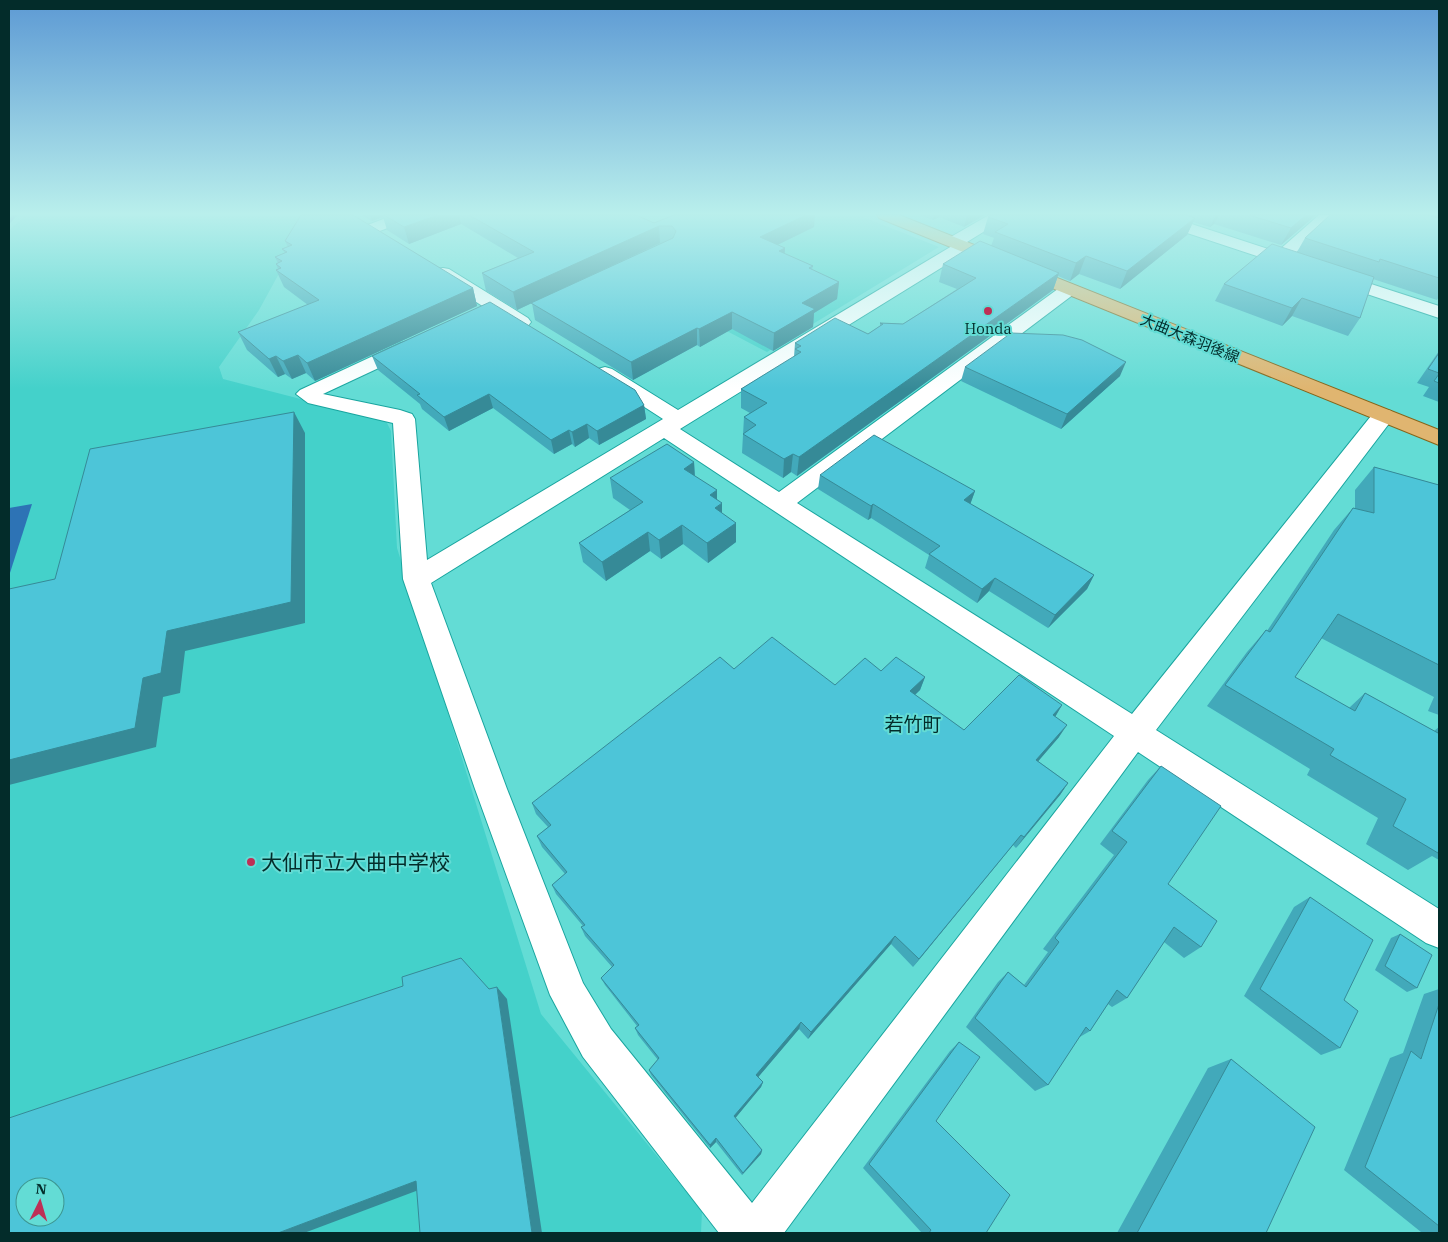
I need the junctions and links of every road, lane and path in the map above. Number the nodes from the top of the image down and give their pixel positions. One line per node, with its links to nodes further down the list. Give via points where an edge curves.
1 (439, 273): 7 (street, via 487,310 517,319)
2 (914, 273): 11 (street)
3 (1028, 273): 5 (main road, 大曲大森羽後線)
4 (1325, 273): 6 (street)
5 (1068, 290): 10 (main road, 大曲大森羽後線); 13 (street)
6 (1439, 312)
7 (534, 320)
8 (424, 340): 14 (street, via 307,394 315,399 404,419)
9 (590, 364): 11 (street)
10 (1383, 416): 12 (main road, 大曲大森羽後線); 15 (street)
11 (672, 424): 13 (street); 14 (street)
12 (1439, 438)
13 (780, 503): 15 (street)
14 (416, 579): 17 (street, via 569,995 597,1043)
15 (1135, 733): 16 (street); 18 (street)
16 (1439, 930)
17 (747, 1233)
18 (757, 1233)

